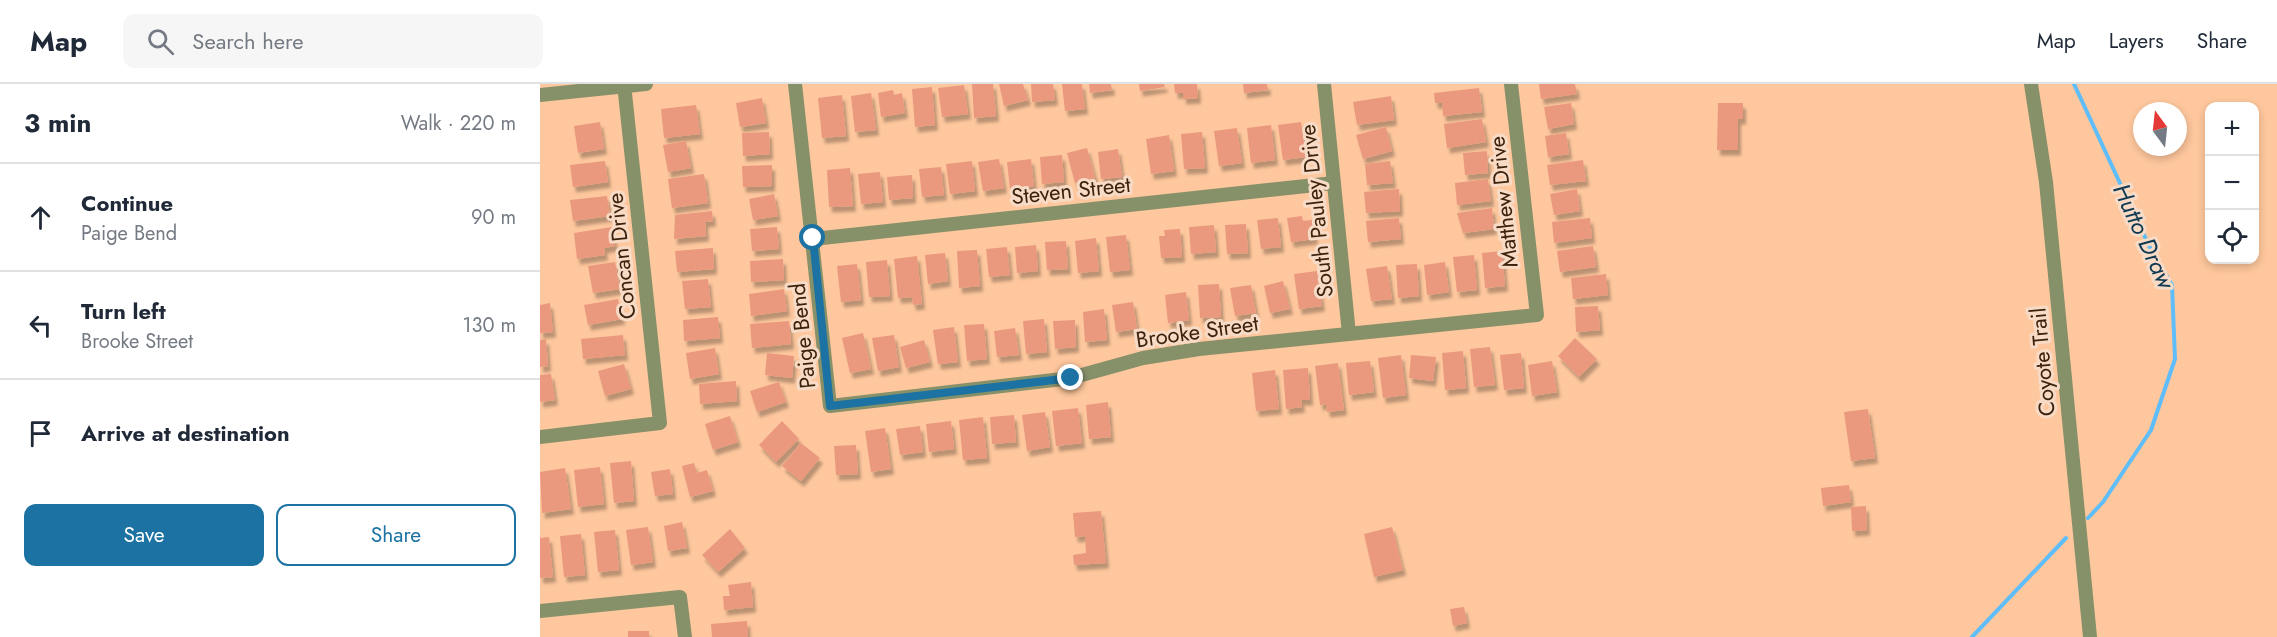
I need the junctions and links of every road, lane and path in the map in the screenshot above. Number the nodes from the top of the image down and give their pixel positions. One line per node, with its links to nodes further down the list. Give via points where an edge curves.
1 (646, 84): 6 (street)
2 (795, 84): 9 (street, Paige Bend)
3 (1324, 84): 8 (street, South Pauley Drive)
4 (1511, 84): 10 (street, Matthew Drive)
5 (2031, 84): 16 (street, Coyote Trail, via 2046,182)
6 (624, 85): 7 (street); 13 (street, Concan Drive, via 660,423)
7 (540, 95)
8 (1334, 183): 9 (street, Steven Street); 11 (street, South Pauley Drive)
9 (813, 238): 12 (street, Paige Bend)
10 (1537, 315): 11 (street, Brooke Street)
11 (1349, 334): 12 (street, Brooke Street, via 1168,353 1061,380)
12 (830, 406)
13 (540, 437)
14 (540, 611): 15 (street, via 680,597)
15 (685, 637)
16 (2090, 637)

